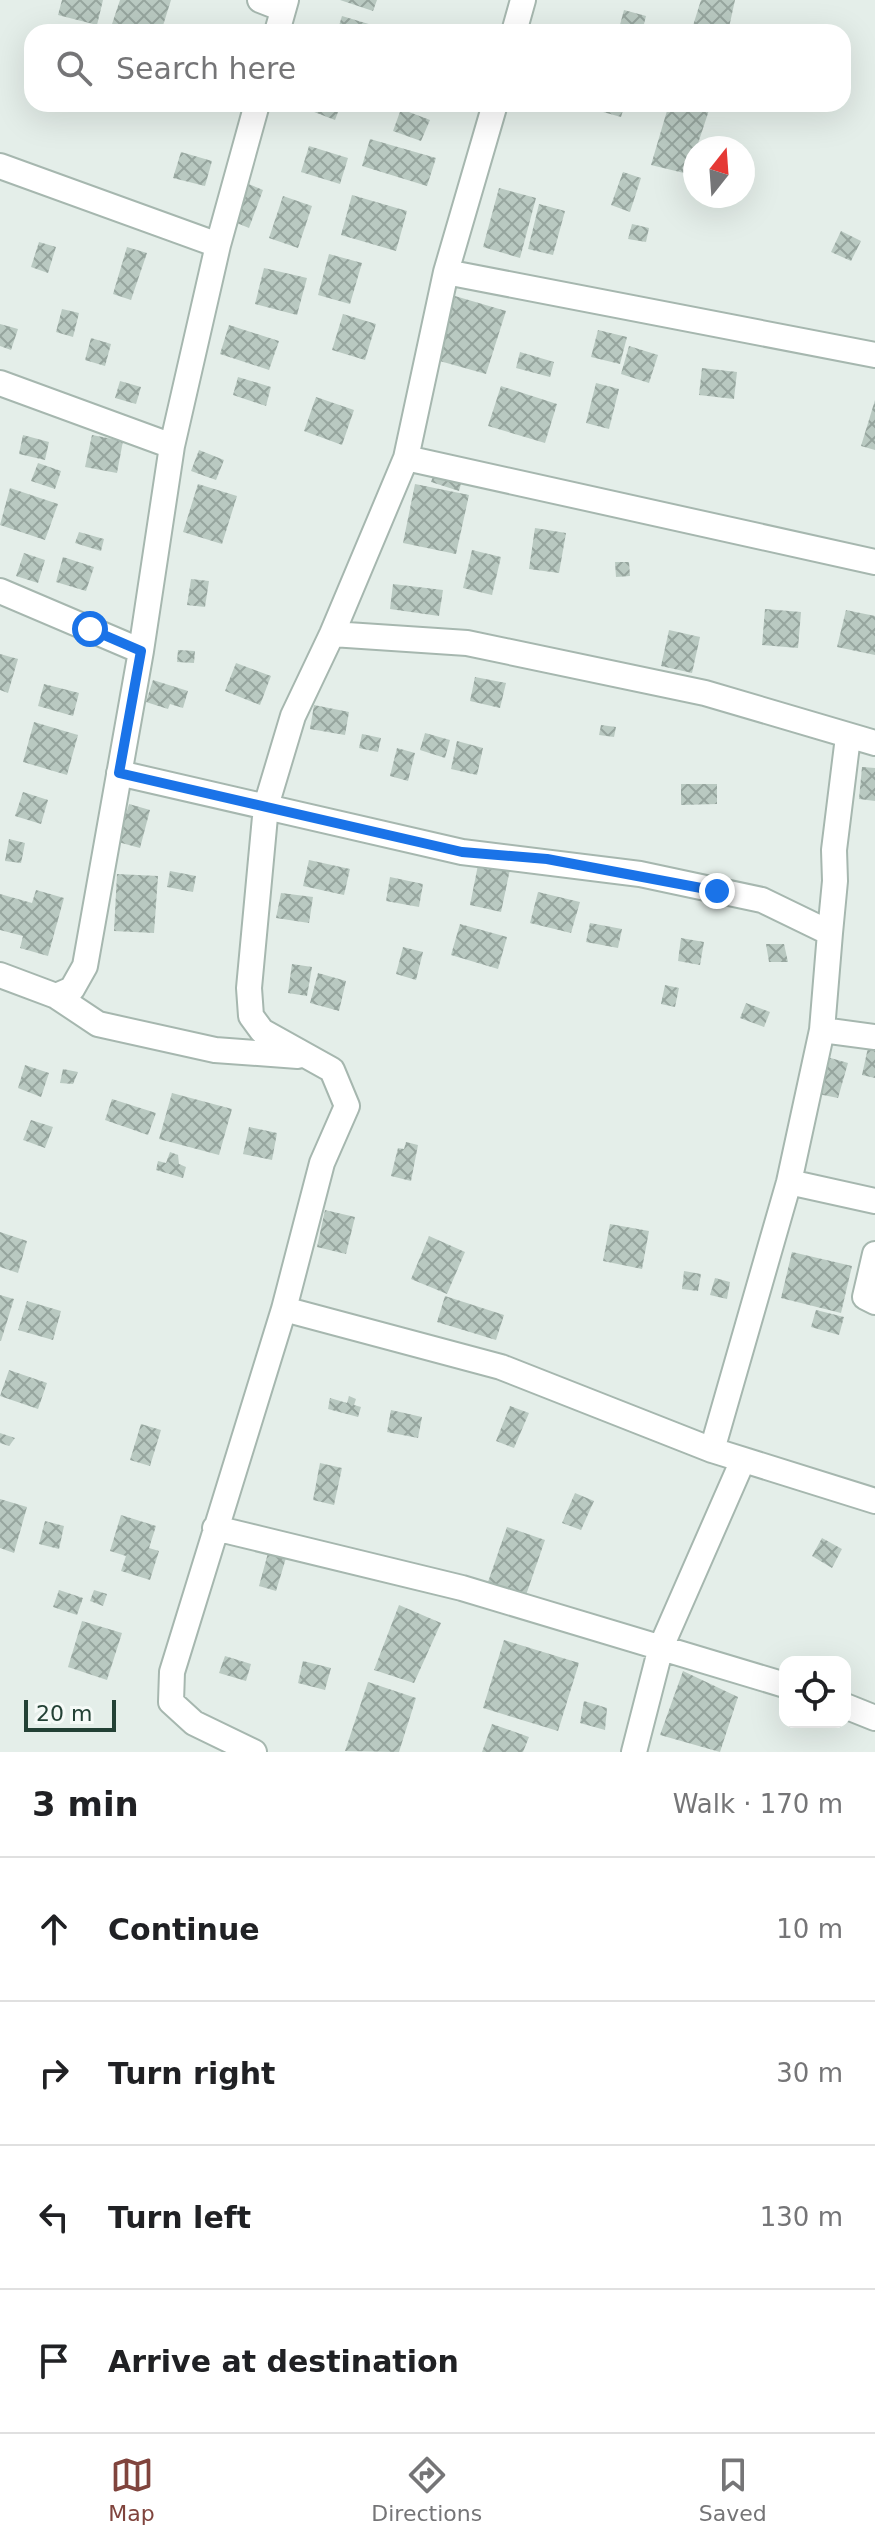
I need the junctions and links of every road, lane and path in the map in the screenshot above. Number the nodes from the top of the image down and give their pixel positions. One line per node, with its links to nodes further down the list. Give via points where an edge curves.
1 (260, 0): 3 (street)
2 (523, 0): 4 (street)
3 (282, 14)
4 (516, 24)
5 (255, 112): 8 (street)
6 (493, 112): 9 (street)
7 (0, 166): 8 (street)
8 (218, 245): 12 (street)
9 (446, 272): 10 (street); 13 (street)
10 (875, 355)
11 (0, 383): 12 (street)
12 (172, 446): 17 (street)
13 (406, 458): 14 (street); 16 (street)
14 (875, 562)
15 (0, 591): 17 (street)
16 (332, 634): 18 (street, via 467,643 705,693); 21 (street, via 293,716)
17 (141, 651): 20 (street)
18 (848, 737): 19 (street); 22 (street)
19 (875, 743)
20 (119, 773): 21 (street); 24 (street, via 85,966 72,989)
21 (266, 806): 22 (street, via 462,852 547,859 762,900); 27 (street, via 251,1016 262,1031)
22 (830, 933): 25 (street)
23 (0, 975): 24 (street)
24 (56, 996): 27 (street, via 98,1024 215,1050)
25 (822, 1030): 26 (street); 28 (street)
26 (875, 1037)
27 (304, 1056): 32 (street, via 332,1070 347,1106 322,1163)
28 (789, 1182): 29 (street); 33 (street)
29 (875, 1201)
30 (875, 1254): 31 (street, via 865,1297)
31 (875, 1302)
32 (284, 1309): 33 (street, via 501,1367); 36 (street)
33 (712, 1450): 34 (street)
34 (743, 1460): 35 (street); 37 (street)
35 (875, 1501)
36 (215, 1528): 37 (street, via 462,1588); 41 (street, via 172,1672 171,1702 194,1723)
37 (661, 1647): 38 (street); 42 (street)
38 (779, 1683)
39 (851, 1708): 40 (street)
40 (875, 1718)
41 (244, 1750)
42 (634, 1752)

